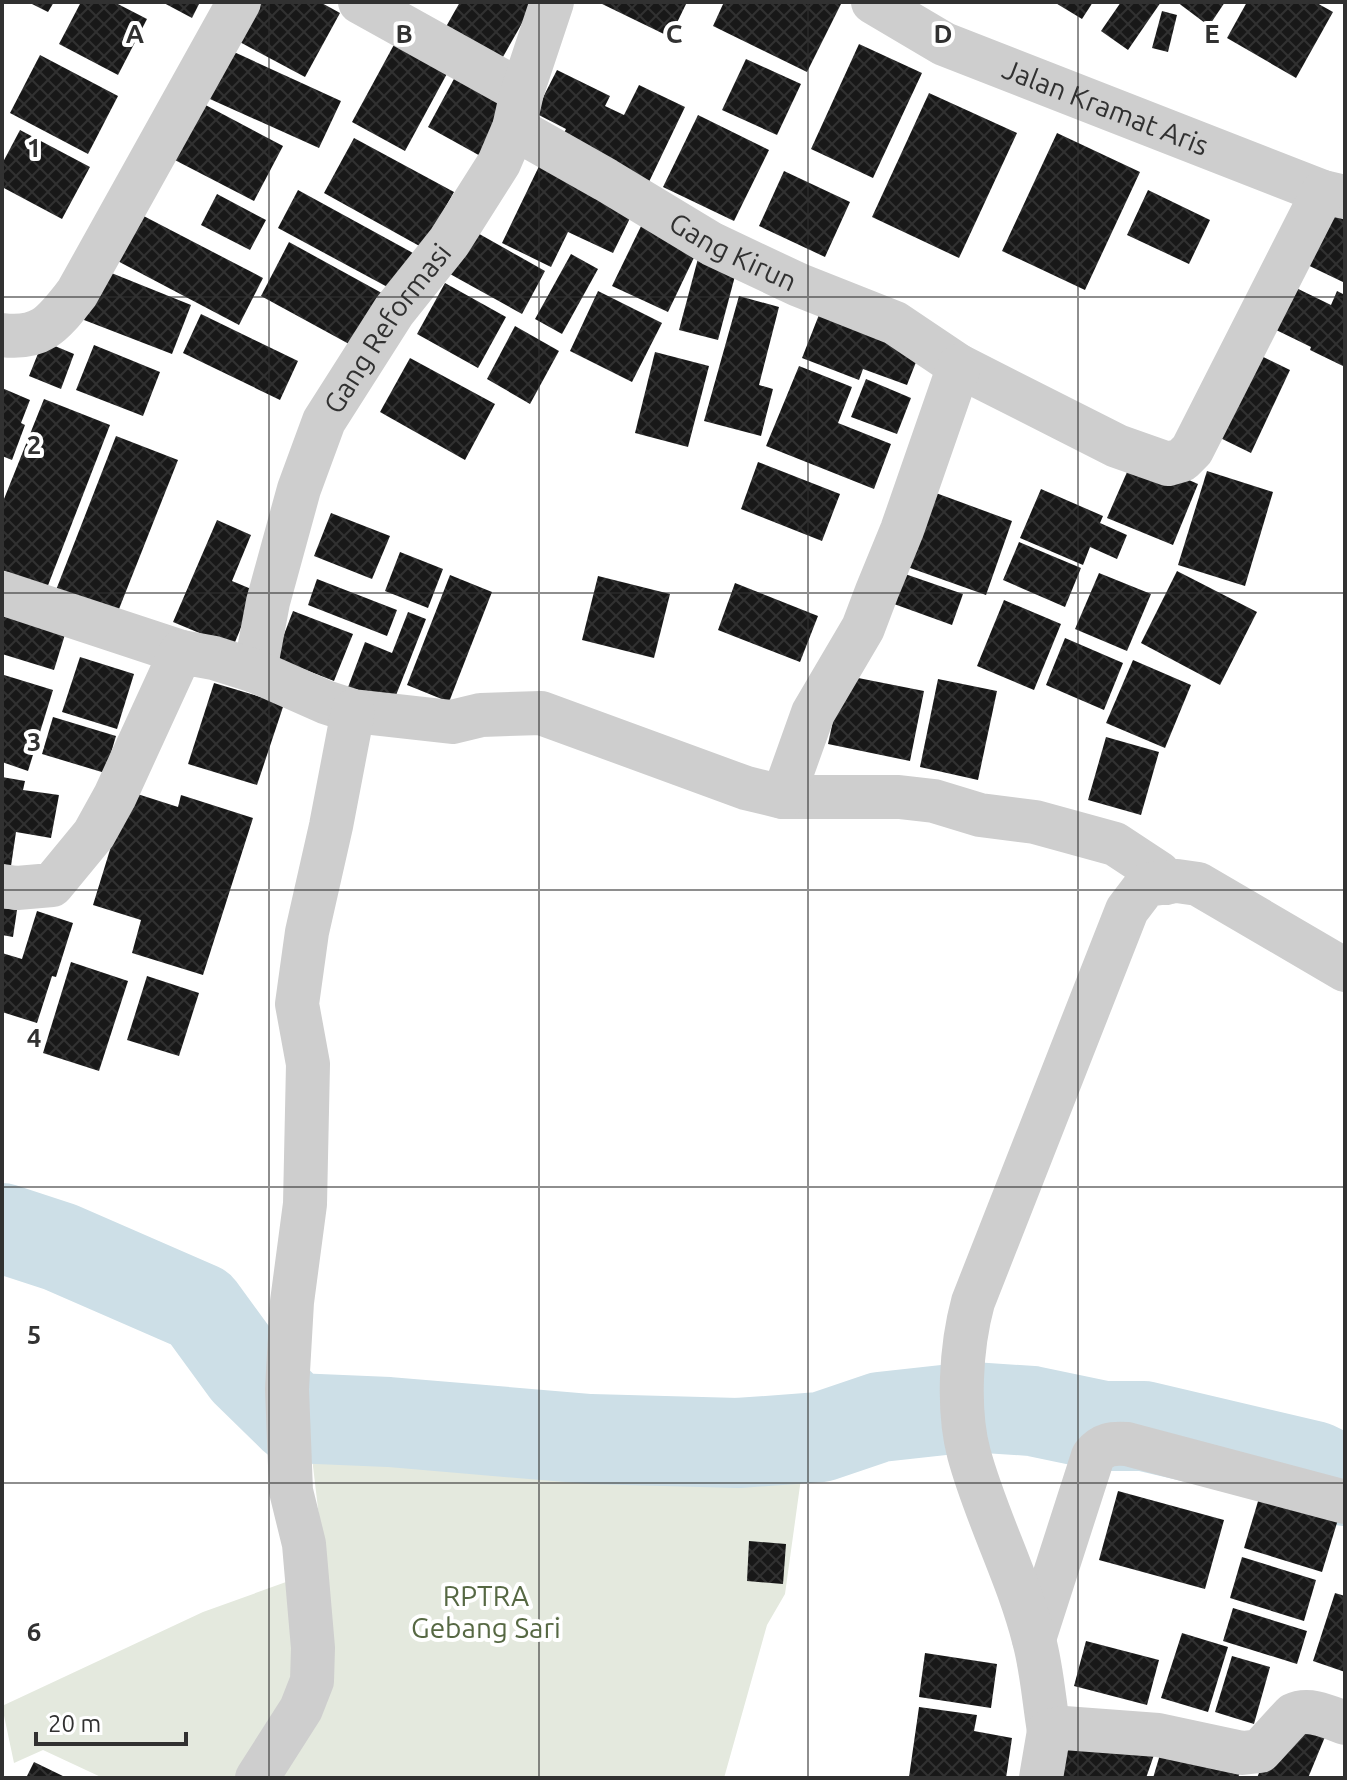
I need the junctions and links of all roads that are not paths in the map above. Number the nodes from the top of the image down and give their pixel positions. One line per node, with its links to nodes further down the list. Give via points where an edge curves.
1 (239, 2): 7 (street, via 77,293 51,326 33,334)
2 (360, 2): 5 (street, Gang Kirun)
3 (552, 2): 5 (street, Gang Reformasi)
4 (873, 2): 6 (street, Jalan Kramat Aris, via 944,44)
5 (518, 110): 8 (street, Gang Kirun, via 606,180 712,244 895,323); 11 (street, Gang Reformasi, via 499,163 324,421 299,489)
6 (1334, 195): 8 (street, Gang Kirun, via 1182,460 1168,464 1117,446)
7 (2, 335)
8 (959, 366): 13 (street, via 863,628 813,713)
9 (2, 593): 10 (street)
10 (181, 652): 11 (street); 15 (street, via 94,834 52,885)
11 (255, 671): 12 (street)
12 (353, 711): 13 (street, via 452,722 481,715 541,713); 21 (street, via 297,1004 308,1064 305,1204 287,1389 291,1491 304,1544 312,1681 301,1709)
13 (783, 797): 14 (street, via 899,797 1035,822 1115,844)
14 (1166, 883): 16 (street, via 1198,884); 18 (street, via 1146,885 1127,910 965,1329 961,1389 968,1452)
15 (2, 886)
16 (1345, 970)
17 (1345, 1502): 18 (street, via 1127,1444 1100,1448 1093,1456)
18 (1034, 1639): 20 (street)
19 (1345, 1723): 20 (street, via 1300,1712 1260,1751 1242,1753 1158,1735)
20 (1049, 1731): 22 (street)
21 (257, 1778)
22 (1041, 1778)

